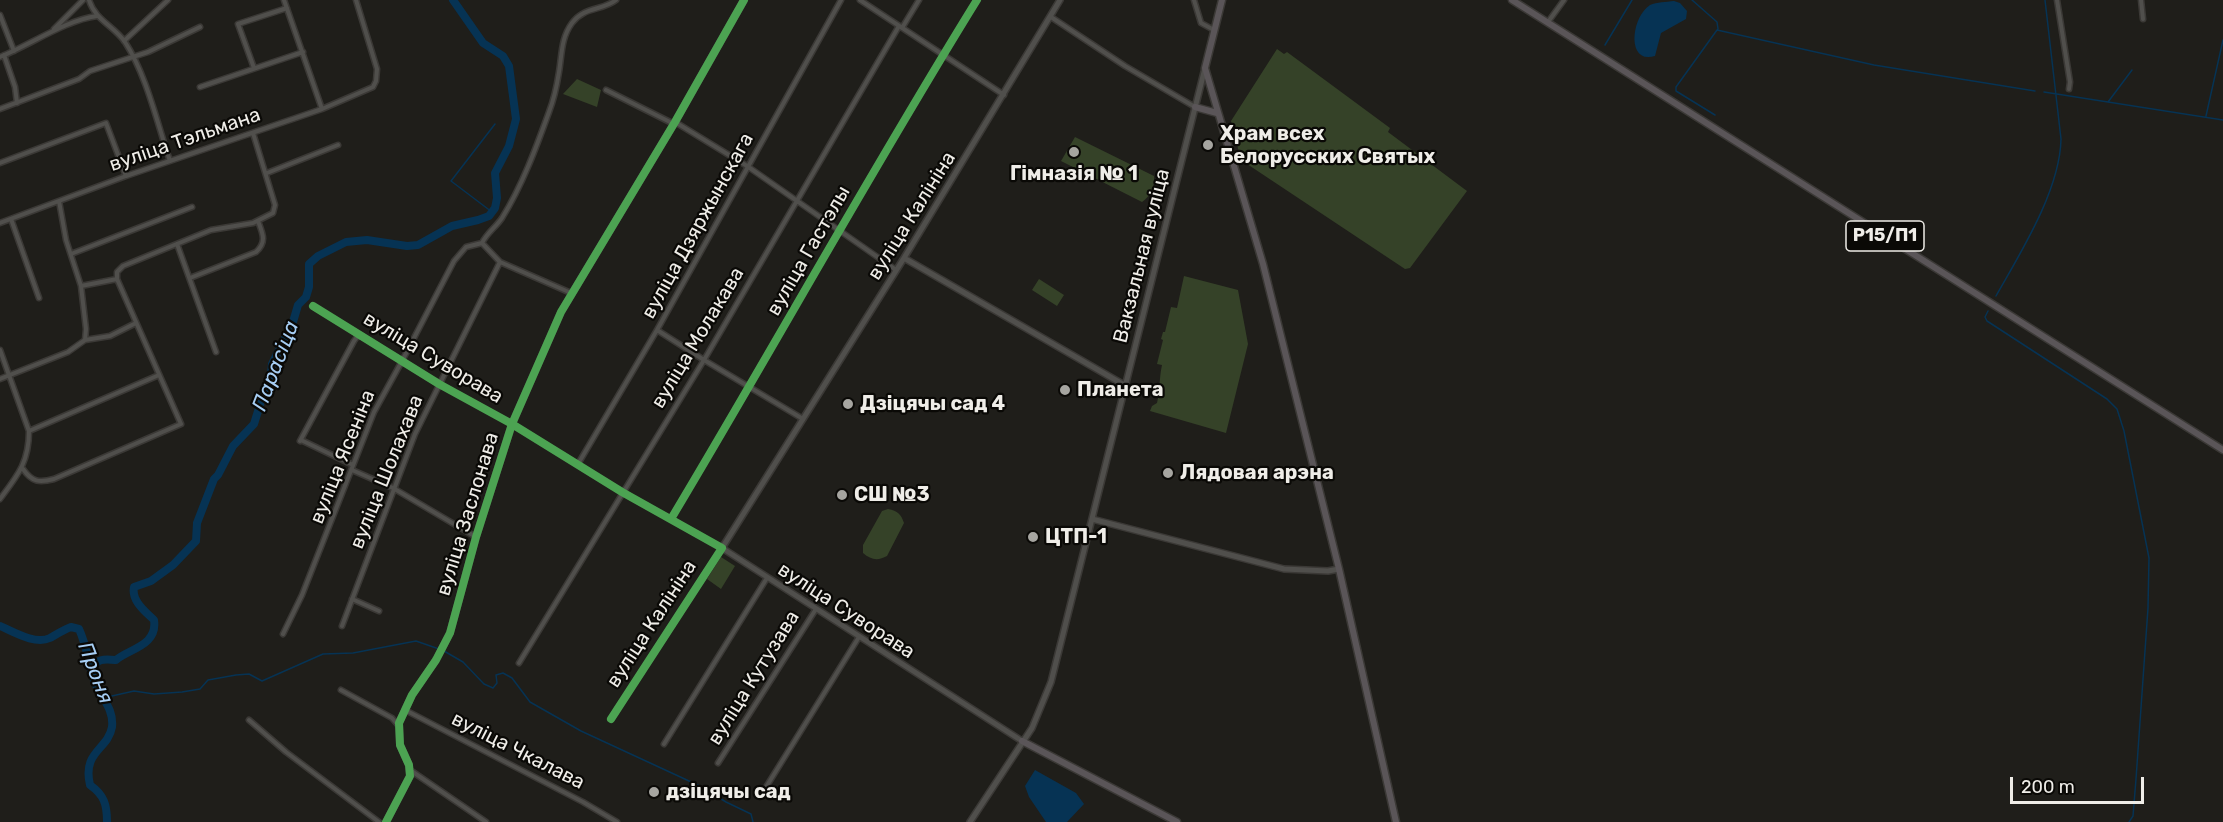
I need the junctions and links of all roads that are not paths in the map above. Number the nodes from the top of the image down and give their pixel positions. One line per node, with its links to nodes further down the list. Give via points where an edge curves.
1 (83, 0): 28 (street)
2 (89, 0): 21 (street)
3 (168, 0): 29 (street)
4 (284, 0): 19 (street)
5 (356, 0): 44 (street, вуліца Тэльмана, via 377,69 376,81 373,87)
6 (616, 0): 61 (street, via 580,15 571,25 564,39 549,111 529,163 501,220)
7 (744, 0): 46 (main road, вуліца Заслонава)
8 (841, 0): 51 (street, вуліца Дзяржынскага)
9 (860, 0): 26 (street)
10 (919, 0): 26 (street, вуліца Молакава)
11 (977, 0): 32 (street, вуліца Гастэлы)
12 (1060, 0): 22 (main road, вуліца Калініна)
13 (1194, 0): 27 (street, via 1201,23)
14 (1222, 0): 27 (main road, Вакзальная вуліца)
15 (1512, 0): 24 (main road, Р15/П1)
16 (1564, 0): 24 (street)
17 (2057, 0): 38 (street)
18 (2141, 0): 23 (street)
19 (287, 8): 31 (street); 35 (street, via 238,24)
20 (0, 15): 30 (street)
21 (97, 16): 28 (street, via 70,23); 29 (street)
22 (1051, 17): 40 (main road, вуліца Калініна); 42 (street)
23 (2143, 19)
24 (1548, 22): 90 (main road, Р15/П1)
25 (200, 27): 34 (street)
26 (901, 27): 32 (street); 55 (street, вуліца Молакава)
27 (1214, 30): 36 (main road, Вакзальная вуліца)
28 (46, 36): 30 (street)
29 (124, 41): 34 (street)
30 (14, 51): 33 (street)
31 (303, 52): 35 (street); 44 (street)
32 (944, 54): 40 (street); 60 (street, вуліца Гастэлы)
33 (2, 56): 41 (street)
34 (132, 57): 41 (street); 49 (street)
35 (254, 68): 37 (street)
36 (1205, 68): 42 (main road, Вакзальная вуліца); 45 (main road)
37 (200, 87)
38 (2068, 88)
39 (606, 90): 46 (street)
40 (1004, 96): 64 (main road, вуліца Калініна)
41 (17, 103): 43 (street)
42 (1195, 107): 45 (main road); 85 (main road, Вакзальная вуліца)
43 (0, 109)
44 (322, 109): 47 (street, вуліца Тэльмана)
45 (1217, 113): 101 (main road, via 1263,264)
46 (675, 123): 51 (street); 70 (main road, вуліца Заслонава)
47 (253, 133): 49 (street, вуліца Тэльмана); 52 (street)
48 (338, 145): 52 (street)
49 (170, 161): 53 (street, вуліца Тэльмана)
50 (0, 163): 53 (street, via 106,123)
51 (747, 166): 55 (street); 74 (street, вуліца Дзяржынскага)
52 (267, 173): 58 (street, via 275,210)
53 (126, 176): 54 (street, вуліца Тэльмана)
54 (59, 201): 57 (street, вуліца Тэльмана); 63 (street)
55 (796, 202): 60 (street); 79 (street, вуліца Молакава)
56 (192, 207): 63 (street)
57 (11, 219): 59 (street, вуліца Тэльмана); 71 (street)
58 (258, 221): 62 (street, via 211,230); 67 (street, via 264,239 256,252)
59 (0, 223)
60 (839, 229): 66 (street); 86 (street, вуліца Гастэлы)
61 (482, 243): 65 (street); 80 (street, вуліца Ясеніна, via 466,247 454,261)
62 (177, 244): 67 (street); 68 (street, via 123,266)
63 (71, 254): 69 (street)
64 (904, 258): 66 (main road, вуліца Калініна); 85 (main road)
65 (500, 262): 70 (street); 84 (street, вуліца Шолахава)
66 (897, 270): 87 (main road, вуліца Калініна)
67 (190, 278): 78 (street)
68 (117, 279): 69 (street); 73 (street)
69 (81, 286): 76 (street)
70 (572, 293): 88 (main road, вуліца Заслонава)
71 (39, 298)
72 (313, 306): 75 (street, вуліца Суворава)
73 (136, 323): 76 (street, via 110,336); 82 (street)
74 (657, 330): 79 (street); 91 (street, вуліца Дзяржынскага)
75 (362, 336): 80 (street, вуліца Суворава); 92 (street, via 354,341 300,440)
76 (85, 340): 81 (street, via 68,352)
77 (0, 350): 81 (street)
78 (216, 352)
79 (704, 360): 86 (street); 95 (street, вуліца Молакава)
80 (402, 362): 84 (street, вуліца Суворава); 92 (street, вуліца Ясеніна, via 374,412)
81 (9, 375): 83 (street); 89 (street)
82 (159, 375): 89 (street); 93 (street, via 181,424 54,479 34,481)
83 (0, 379)
84 (439, 384): 88 (street, вуліца Суворава); 94 (street, вуліца Шолахава)
85 (1126, 386): 98 (main road, Вакзальная вуліца)
86 (750, 387): 87 (street); 97 (street, вуліца Гастэлы)
87 (803, 419): 100 (main road, вуліца Калініна)
88 (512, 424): 91 (street, вуліца Суворава); 99 (main road, вуліца Заслонава)
89 (28, 432): 93 (street, via 29,446)
90 (2223, 450)
91 (578, 464): 95 (street, вуліца Суворава)
92 (352, 467): 94 (street); 107 (street, вуліца Ясеніна)
93 (22, 469): 96 (street)
94 (393, 488): 99 (street); 103 (street, вуліца Шолахава)
95 (622, 492): 97 (street, вуліца Суворава); 109 (street, вуліца Молакава)
96 (0, 499)
97 (671, 519): 100 (street, вуліца Суворава)
98 (1092, 519): 101 (main road, via 1284,569); 115 (main road, Вакзальная вуліца, via 1051,682 1037,718)
99 (476, 537): 111 (main road, вуліца Заслонава, via 450,633)
100 (722, 548): 102 (main road, вуліца Суворава); 112 (street, вуліца Калініна)
101 (1339, 569): 126 (main road)
102 (767, 578): 104 (main road, вуліца Суворава); 116 (street)
103 (352, 599): 105 (street); 106 (street, вуліца Шолахава)
104 (816, 609): 108 (main road, вуліца Суворава); 117 (street, вуліца Кутузава)
105 (379, 611)
106 (342, 626)
107 (283, 634)
108 (859, 637): 115 (main road, вуліца Суворава); 119 (street)
109 (519, 663)
110 (341, 690): 114 (street)
111 (404, 709): 114 (main road, вуліца Заслонава); 120 (street, вуліца Чкалава)
112 (611, 719)
113 (249, 720): 121 (street)
114 (398, 725): 118 (main road, via 400,745)
115 (1022, 741): 124 (main road, Вакзальная вуліца); 125 (main road)
116 (664, 744)
117 (718, 763)
118 (410, 770): 122 (main road, via 408,783); 123 (street)
119 (763, 792)
120 (614, 821)
121 (379, 822)
122 (386, 822)
123 (486, 822)
124 (970, 822)
125 (1177, 822)
126 (1396, 822)

